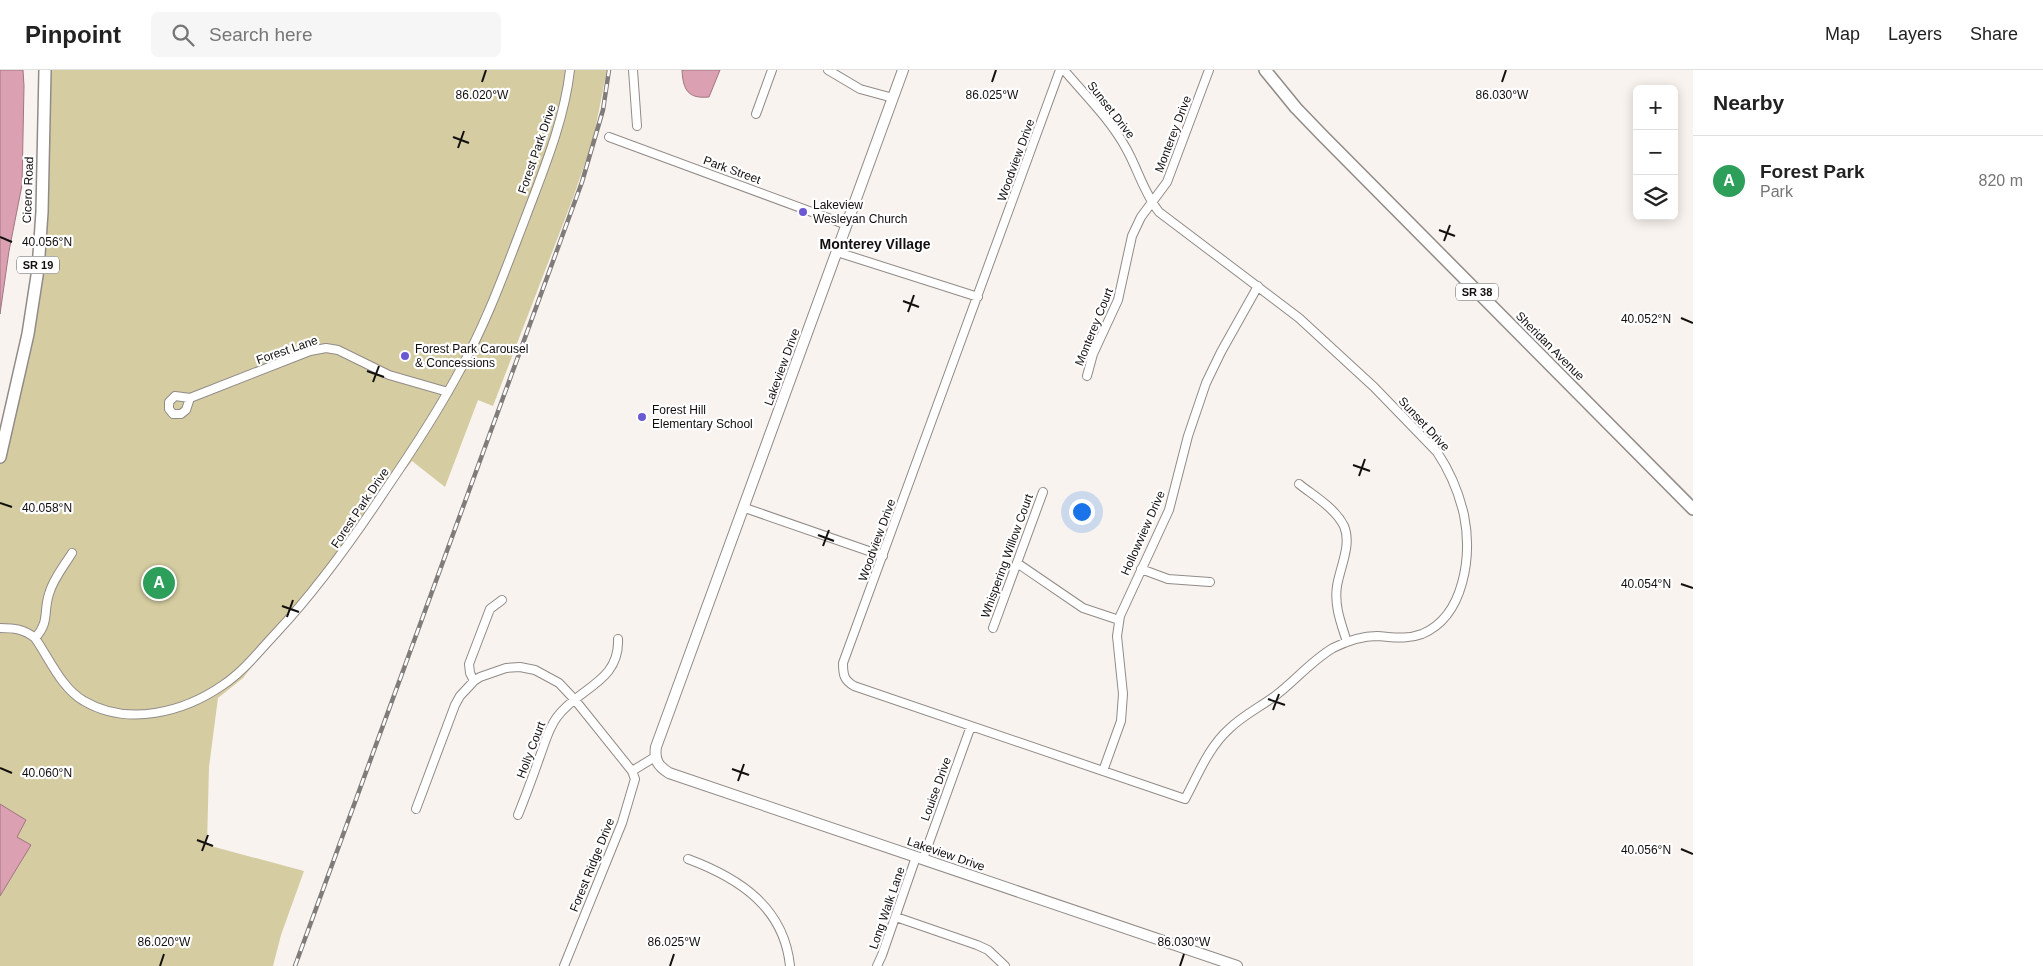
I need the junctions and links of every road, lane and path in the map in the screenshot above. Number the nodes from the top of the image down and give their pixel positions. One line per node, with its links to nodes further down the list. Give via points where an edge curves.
1 (45, 70): 22 (main road, Cicero Road / SR 19, via 38,269 28,334)
2 (570, 70): 20 (street, Forest Park Drive, via 561,119 545,166 497,289)
3 (633, 70): 12 (street)
4 (772, 70): 11 (street)
5 (829, 70): 10 (street, via 860,89)
6 (903, 70): 10 (street, Lakeview Drive)
7 (1062, 70): 14 (street, Sunset Drive, via 1115,131); 18 (street, Woodview Drive)
8 (1209, 70): 14 (street, Monterey Drive, via 1177,159 1167,182)
9 (1265, 70): 26 (main road, Sheridan Avenue / SR 38, via 1323,136)
10 (893, 98): 15 (street, Lakeview Drive)
11 (756, 114)
12 (637, 126)
13 (608, 137): 15 (street, Park Street)
14 (1152, 202): 17 (street, Sunset Drive, via 1169,220); 19 (street, Monterey Court, via 1132,236 1118,300 1093,354)
15 (847, 225): 16 (street, Lakeview Drive)
16 (837, 252): 18 (street); 25 (street, Lakeview Drive)
17 (1258, 286): 30 (street, Hollowview Drive, via 1206,383 1168,510); 38 (street, Sunset Drive, via 1333,348 1429,444 1444,463 1463,513 1467,548 1464,570 1456,598 1446,616 1431,629 1414,637 1366,637)
18 (978, 296): 28 (street, Woodview Drive)
19 (1087, 376)
20 (448, 392): 21 (street, Forest Lane, via 413,384 338,350 326,348); 36 (street, Forest Park Drive, via 414,449 318,586 235,676 210,693 166,711 132,714 109,711 75,694)
21 (190, 398)
22 (0, 457)
23 (1299, 484): 38 (street, via 1337,516 1344,528 1346,548 1336,600)
24 (1043, 492): 29 (street, Whispering Willow Court)
25 (745, 508): 28 (street); 42 (street, Lakeview Drive)
26 (1693, 509)
27 (72, 553): 36 (street, via 51,589 45,623)
28 (883, 556): 41 (street, Woodview Drive, via 843,663 844,678 854,686)
29 (1017, 564): 33 (street, via 1083,608); 35 (street, Whispering Willow Court)
30 (1141, 569): 31 (street, via 1168,579); 33 (street, Hollowview Drive)
31 (1210, 582)
32 (502, 600): 39 (street, via 490,609 469,664)
33 (1118, 620): 44 (street, Hollowview Drive, via 1122,715)
34 (0, 628): 36 (street, via 20,629)
35 (993, 628)
36 (35, 638)
37 (618, 639): 40 (street, Holly Court, via 619,649 613,665 600,681)
38 (1347, 642): 45 (street, Sunset Drive, via 1319,657 1276,696 1230,728 1208,755)
39 (474, 681): 40 (street, via 500,669 520,667 553,678); 46 (street, via 455,705)
40 (575, 700): 43 (street); 47 (street, Holly Court, via 553,722)
41 (971, 726): 44 (street, Woodview Drive); 48 (street, Louise Drive)
42 (655, 757): 43 (street); 48 (street, Lakeview Drive, via 669,773)
43 (632, 771): 51 (street, Forest Ridge Drive, via 635,779 622,823)
44 (1104, 771): 45 (street, Woodview Drive)
45 (1185, 799)
46 (416, 808)
47 (518, 815)
48 (920, 858): 50 (street, Long Walk Lane); 55 (street, Lakeview Drive)
49 (688, 859): 52 (street, via 727,875 757,897 778,927)
50 (896, 917): 53 (street, Long Walk Lane); 54 (street, via 977,945 988,950)
51 (564, 966)
52 (790, 966)
53 (877, 966)
54 (1005, 966)
55 (1237, 966)

